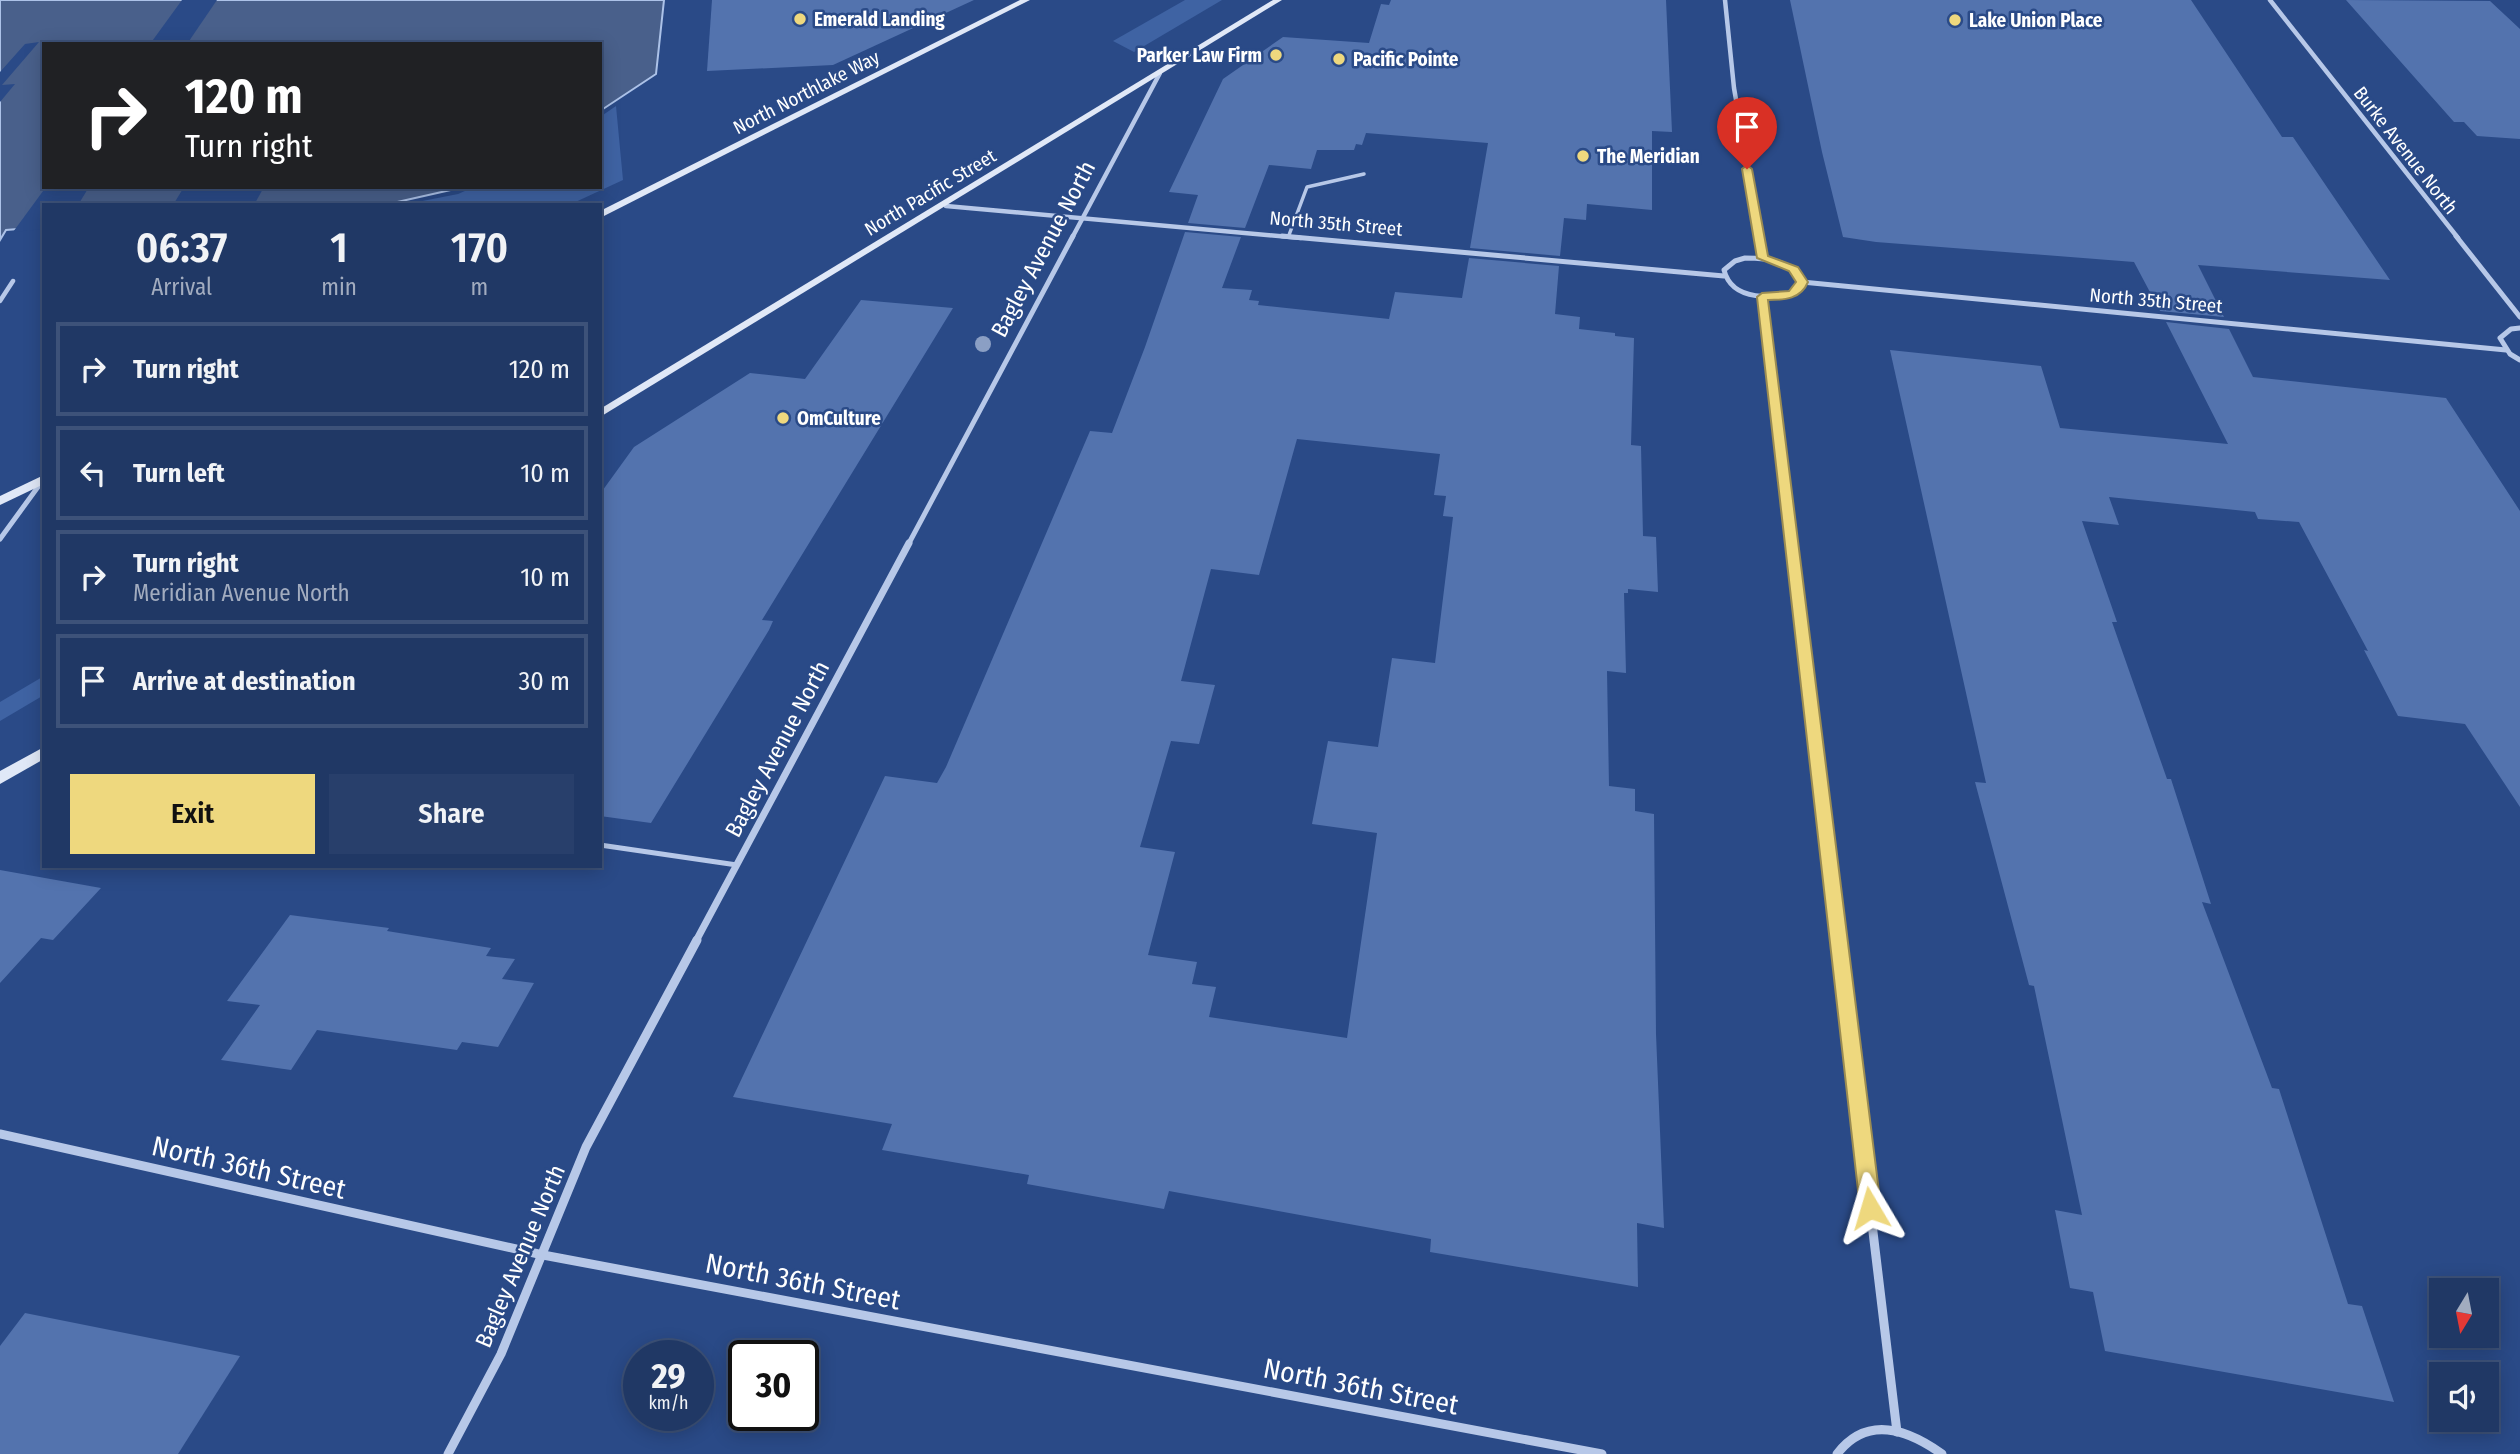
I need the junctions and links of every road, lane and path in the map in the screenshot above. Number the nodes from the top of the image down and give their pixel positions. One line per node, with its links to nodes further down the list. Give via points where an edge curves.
1 (1026, 0): 8 (street, North Northlake Way)
2 (1279, 0): 5 (street, North Pacific Street)
3 (1725, 0): 11 (street, via 1734,88)
4 (2270, 0): 17 (street, Burke Avenue North)
5 (1160, 73): 7 (street, North Pacific Street); 9 (street, Bagley Avenue North)
6 (1364, 174): 10 (lane, via 1307,187)
7 (946, 206): 9 (street, North 35th Street); 21 (street, North Pacific Street)
8 (602, 214)
9 (1082, 217): 10 (street, North 35th Street); 29 (street, Bagley Avenue North)
10 (1289, 235): 12 (street, North 35th Street)
11 (1763, 258): 12 (street, via 1735,261); 14 (street, via 1794,269)
12 (1724, 276): 15 (street, via 1736,288)
13 (13, 281): 16 (lane)
14 (1802, 282): 15 (street, via 1800,289 1783,297); 19 (street, North 35th Street)
15 (1762, 297): 32 (street)
16 (0, 301)
17 (2520, 317)
18 (2520, 328): 19 (street, via 2503,332 2500,338)
19 (2506, 350): 20 (street)
20 (2520, 360)
21 (602, 413)
22 (42, 480): 24 (street)
23 (42, 481): 25 (street)
24 (0, 500)
25 (0, 539)
26 (42, 753): 27 (street)
27 (0, 778)
28 (602, 845): 29 (lane)
29 (737, 865): 31 (street, Bagley Avenue North, via 586,1147)
30 (0, 1134): 31 (street, North 36th Street)
31 (543, 1255): 33 (street, Bagley Avenue North, via 501,1354); 34 (street, North 36th Street)
32 (1897, 1432): 35 (street, via 1880,1428 1860,1432); 36 (street, via 1928,1443)
33 (448, 1454)
34 (1602, 1454)
35 (1837, 1454)
36 (1942, 1454)

